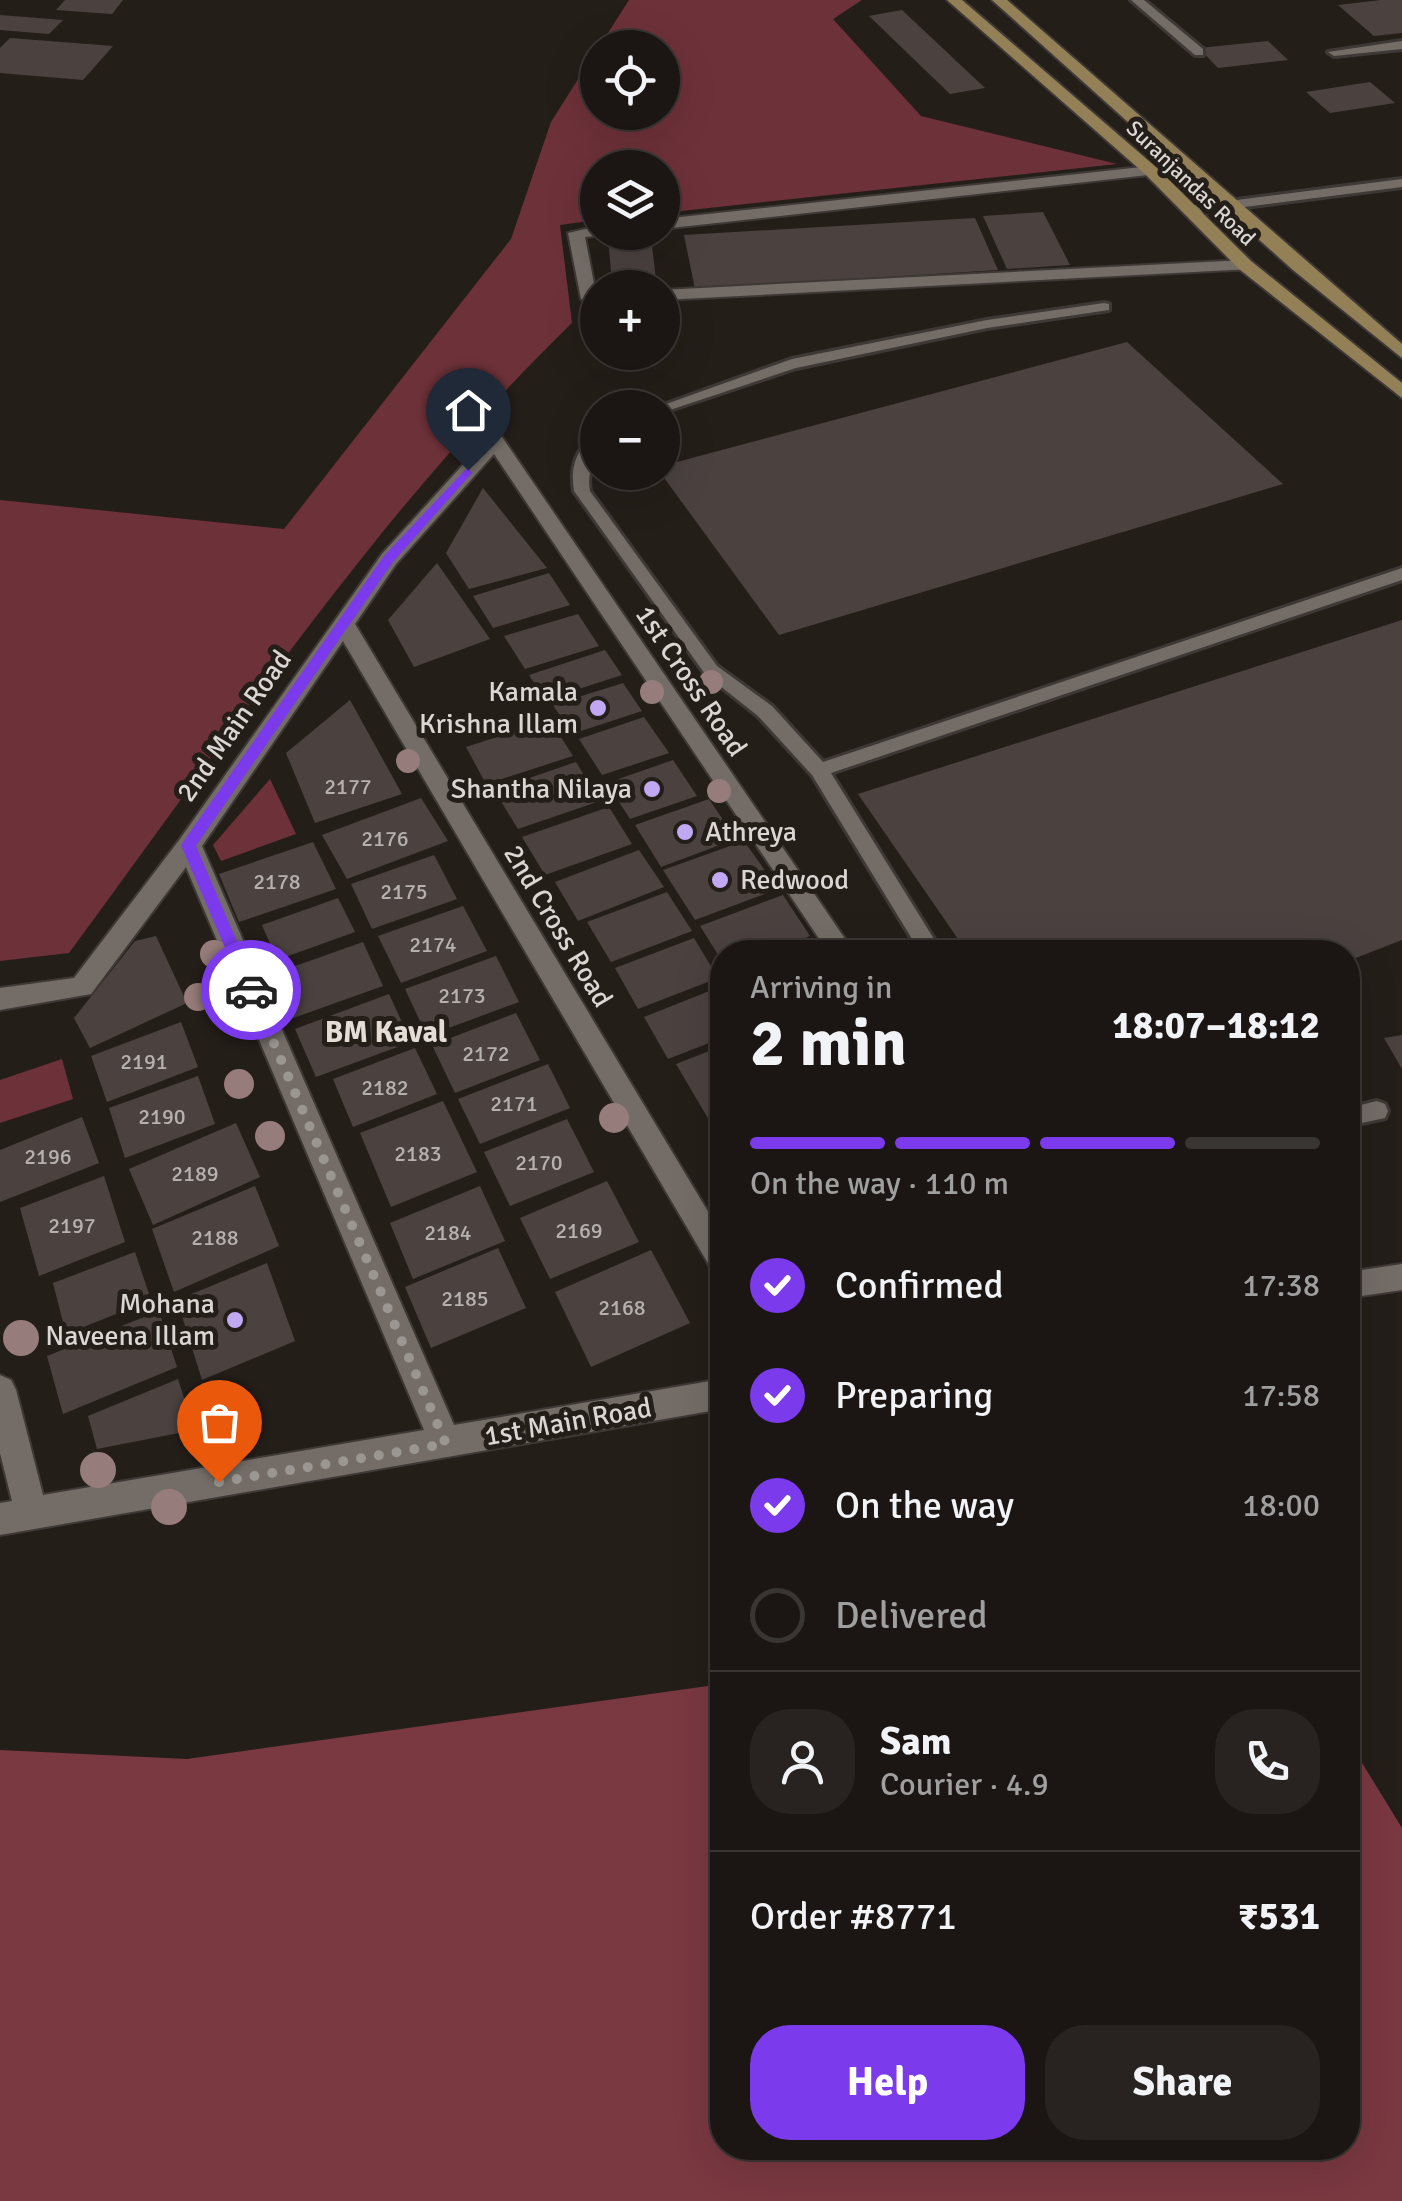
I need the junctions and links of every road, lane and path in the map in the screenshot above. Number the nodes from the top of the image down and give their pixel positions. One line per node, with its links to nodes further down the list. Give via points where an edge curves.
1 (954, 0): 7 (main road, Suranjandas Road)
2 (998, 0): 9 (main road, Suranjandas Road)
3 (1137, 0): 5 (lane)
4 (1402, 45): 6 (lane)
5 (1199, 52)
6 (1334, 52)
7 (1151, 171): 10 (main road, Suranjandas Road); 11 (street)
8 (1402, 183): 9 (lane)
9 (1228, 204): 10 (lane); 17 (main road, Suranjandas Road)
10 (1190, 210): 13 (main road, Suranjandas Road)
11 (680, 222)
12 (580, 233): 14 (street)
13 (1245, 265): 15 (street); 18 (main road, Suranjandas Road)
14 (584, 270)
15 (680, 294)
16 (1104, 307): 19 (lane, via 792,364)
17 (1402, 353)
18 (1402, 392)
19 (680, 402)
20 (494, 441): 23 (street, 2nd Main Road, via 389,559); 26 (street, 1st Cross Road)
21 (582, 490): 24 (lane, via 711,670 766,711)
22 (1402, 574): 24 (lane)
23 (343, 622): 25 (street, 2nd Main Road); 31 (street, 2nd Cross Road)
24 (819, 770): 27 (lane)
25 (188, 845): 28 (street, 2nd Main Road, via 82,988); 36 (street)
26 (834, 940)
27 (924, 940)
28 (0, 999)
29 (1377, 1111): 30 (lane)
30 (1360, 1115)
31 (710, 1241)
32 (1402, 1277): 33 (street)
33 (1360, 1283)
34 (0, 1390): 37 (street)
35 (710, 1396): 36 (street, 1st Main Road)
36 (446, 1444): 37 (street, 1st Main Road)
37 (15, 1516)

